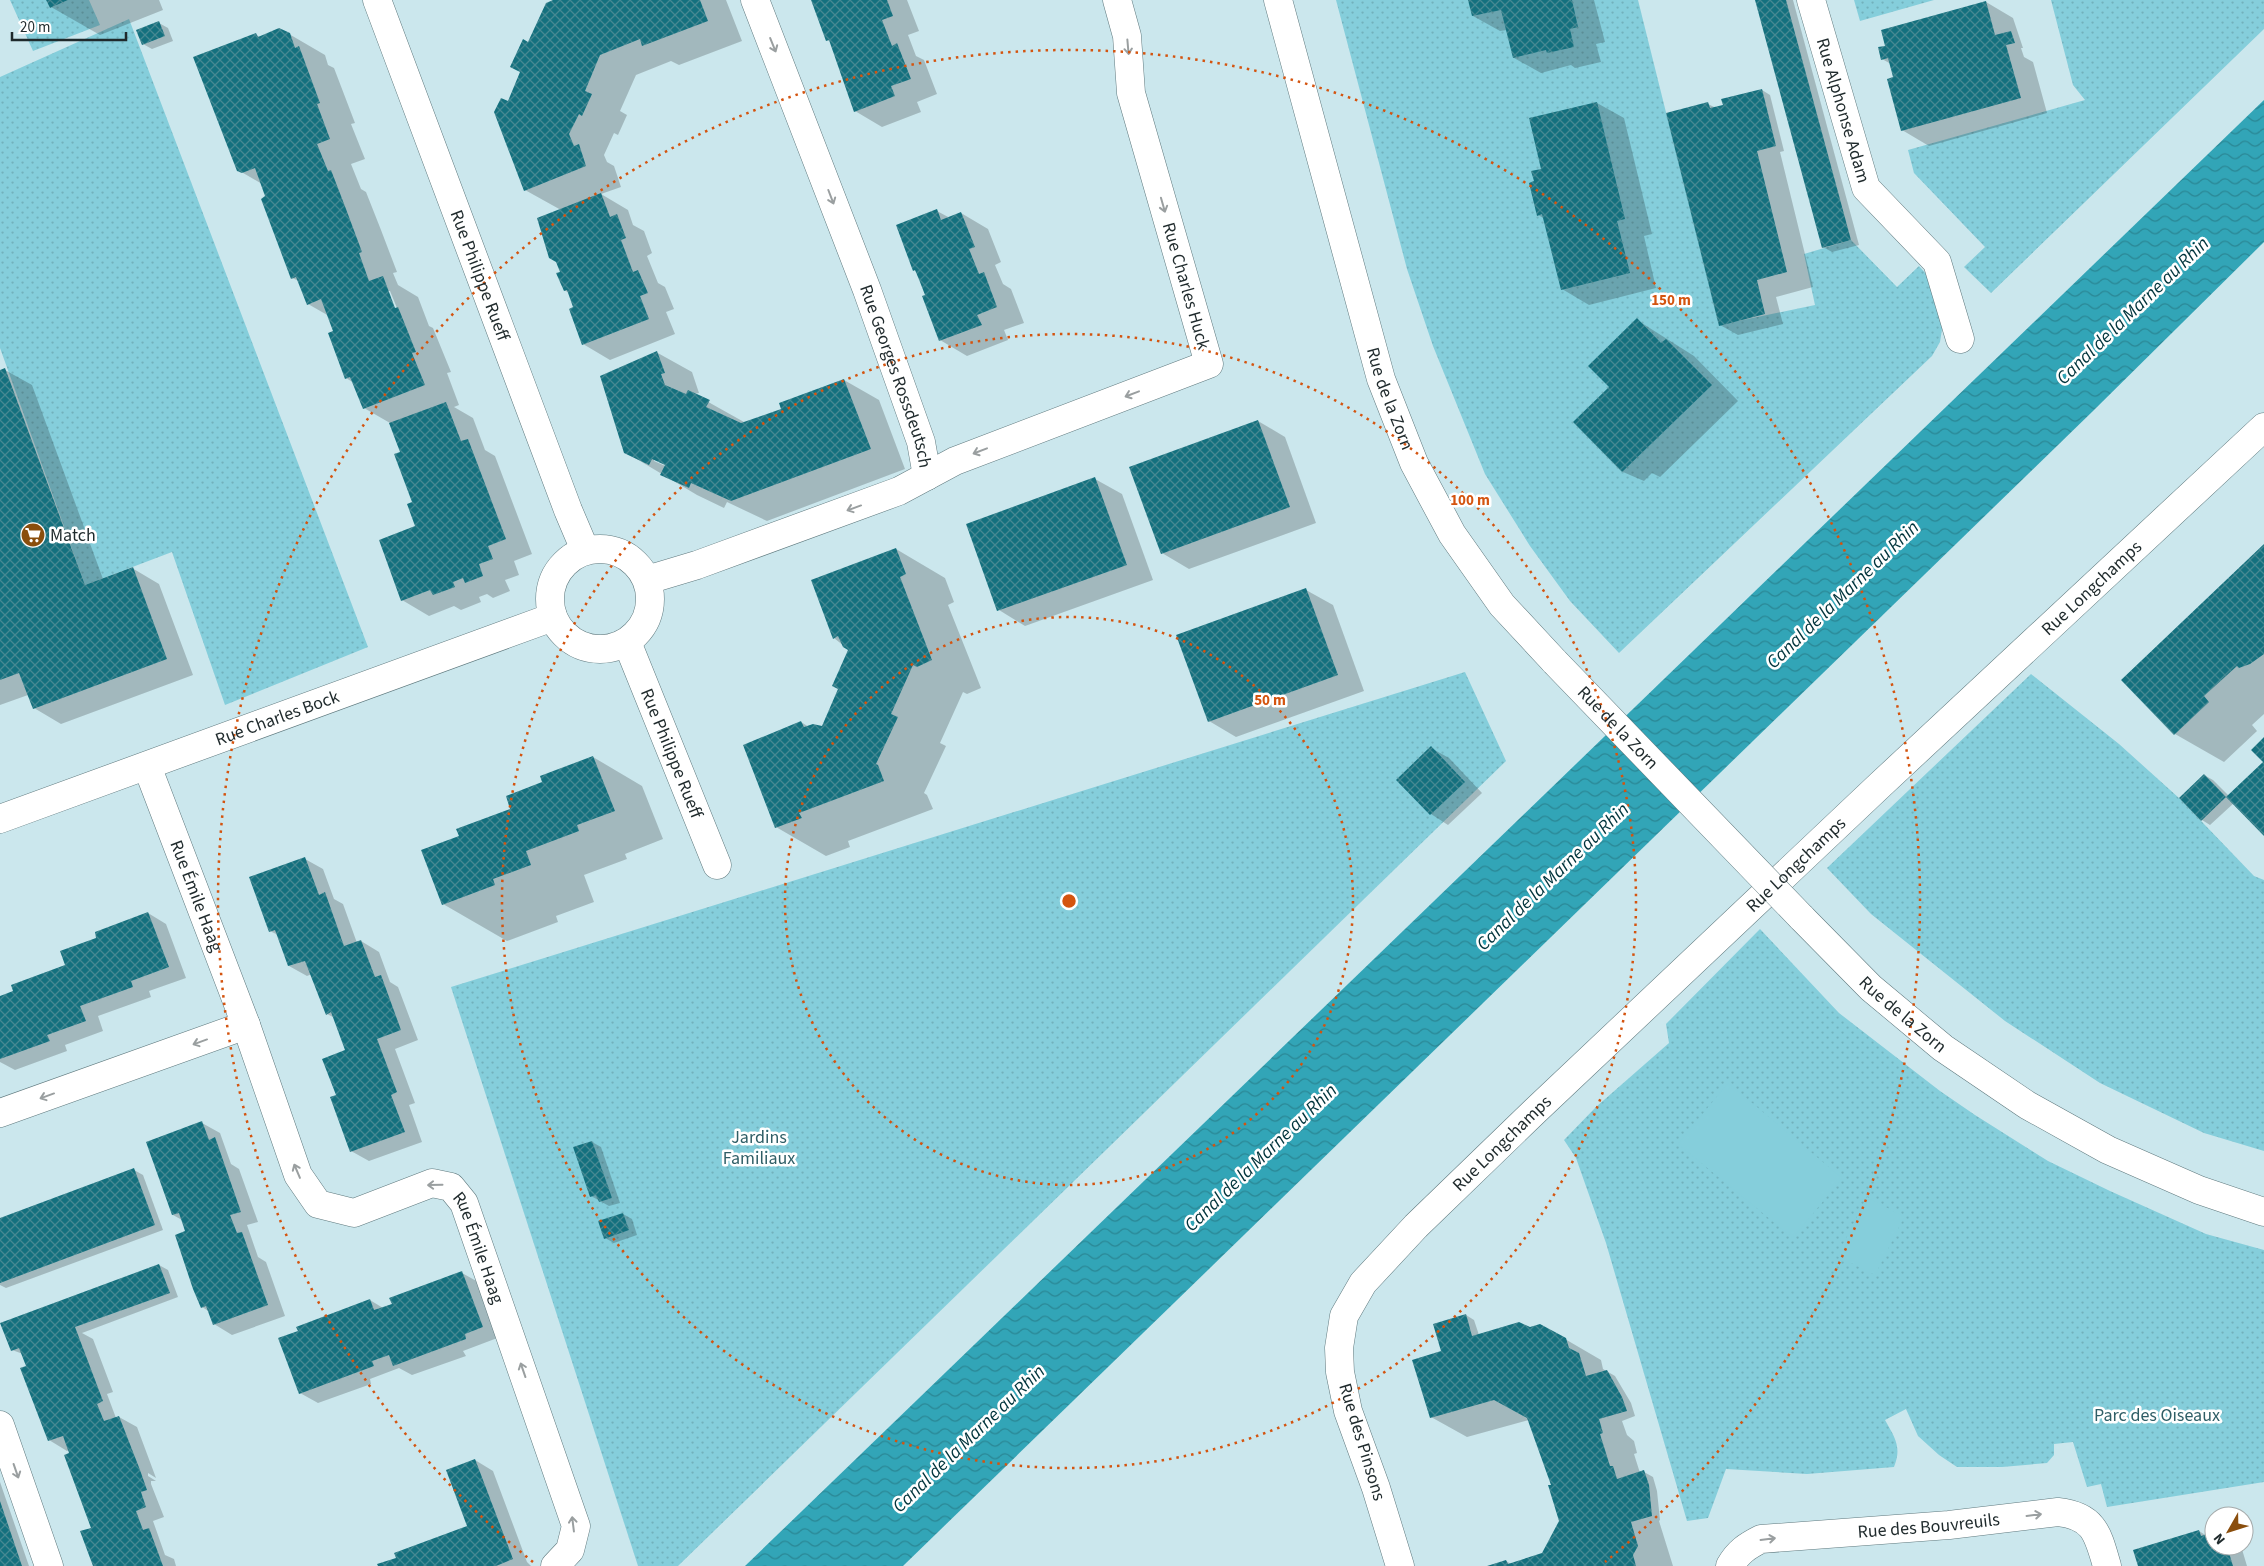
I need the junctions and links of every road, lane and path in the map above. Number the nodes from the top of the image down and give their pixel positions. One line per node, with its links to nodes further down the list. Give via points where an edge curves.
1 (755, 0): 8 (street, Rue Georges Rossdeutsch, one-way to 8, via 867,290 921,442)
2 (1117, 0): 8 (street, Rue Charles Huck, one-way to 8, via 1127,36 1131,93 1209,364 955,461)
3 (1278, 0): 18 (street, Rue de la Zorn, bridge, via 1381,379 1414,463 1452,534 1496,597 1801,918 1871,988 1936,1042 2027,1105 2108,1150 2198,1190)
4 (1811, 0): 6 (street, Rue Alphonse Adam, via 1866,188 1937,262)
5 (384, 2): 9 (street, Rue Philippe Rueff)
6 (1960, 339)
7 (2264, 427): 19 (street, Rue Longchamps, via 1880,784 1416,1226 1364,1283)
8 (927, 476): 10 (street, Rue Georges Rossdeutsch, one-way to 10, via 899,491 698,565)
9 (585, 550): 10 (street, via 600,548 628,557); 11 (street, via 559,569 552,584)
10 (647, 580): 12 (street, via 650,608 637,633)
11 (553, 617): 12 (street, via 571,640 584,646 613,648); 13 (street, Rue Charles Bock)
12 (627, 642): 15 (street, Rue Philippe Rueff)
13 (147, 766): 14 (street, Rue Charles Bock); 16 (street, Rue Émile Haag)
14 (0, 819)
15 (717, 865)
16 (246, 1025): 17 (street, one-way to 17); 22 (street, Rue Émile Haag, one-way to 16, via 570,1550 576,1526 464,1203 451,1187 432,1183 354,1213 318,1204 298,1175)
17 (0, 1113)
18 (2264, 1212)
19 (1344, 1316): 23 (street, Rue des Pinsons, via 1339,1348 1340,1372 1348,1411)
20 (0, 1424): 21 (street, one-way to 21)
21 (49, 1566)
22 (555, 1566)
23 (1400, 1566)
24 (1730, 1566): 25 (street, Rue des Bouvreuils, one-way to 25, via 1747,1545 1761,1539 1949,1525 2058,1512 2073,1514 2092,1526)
25 (2107, 1566)

